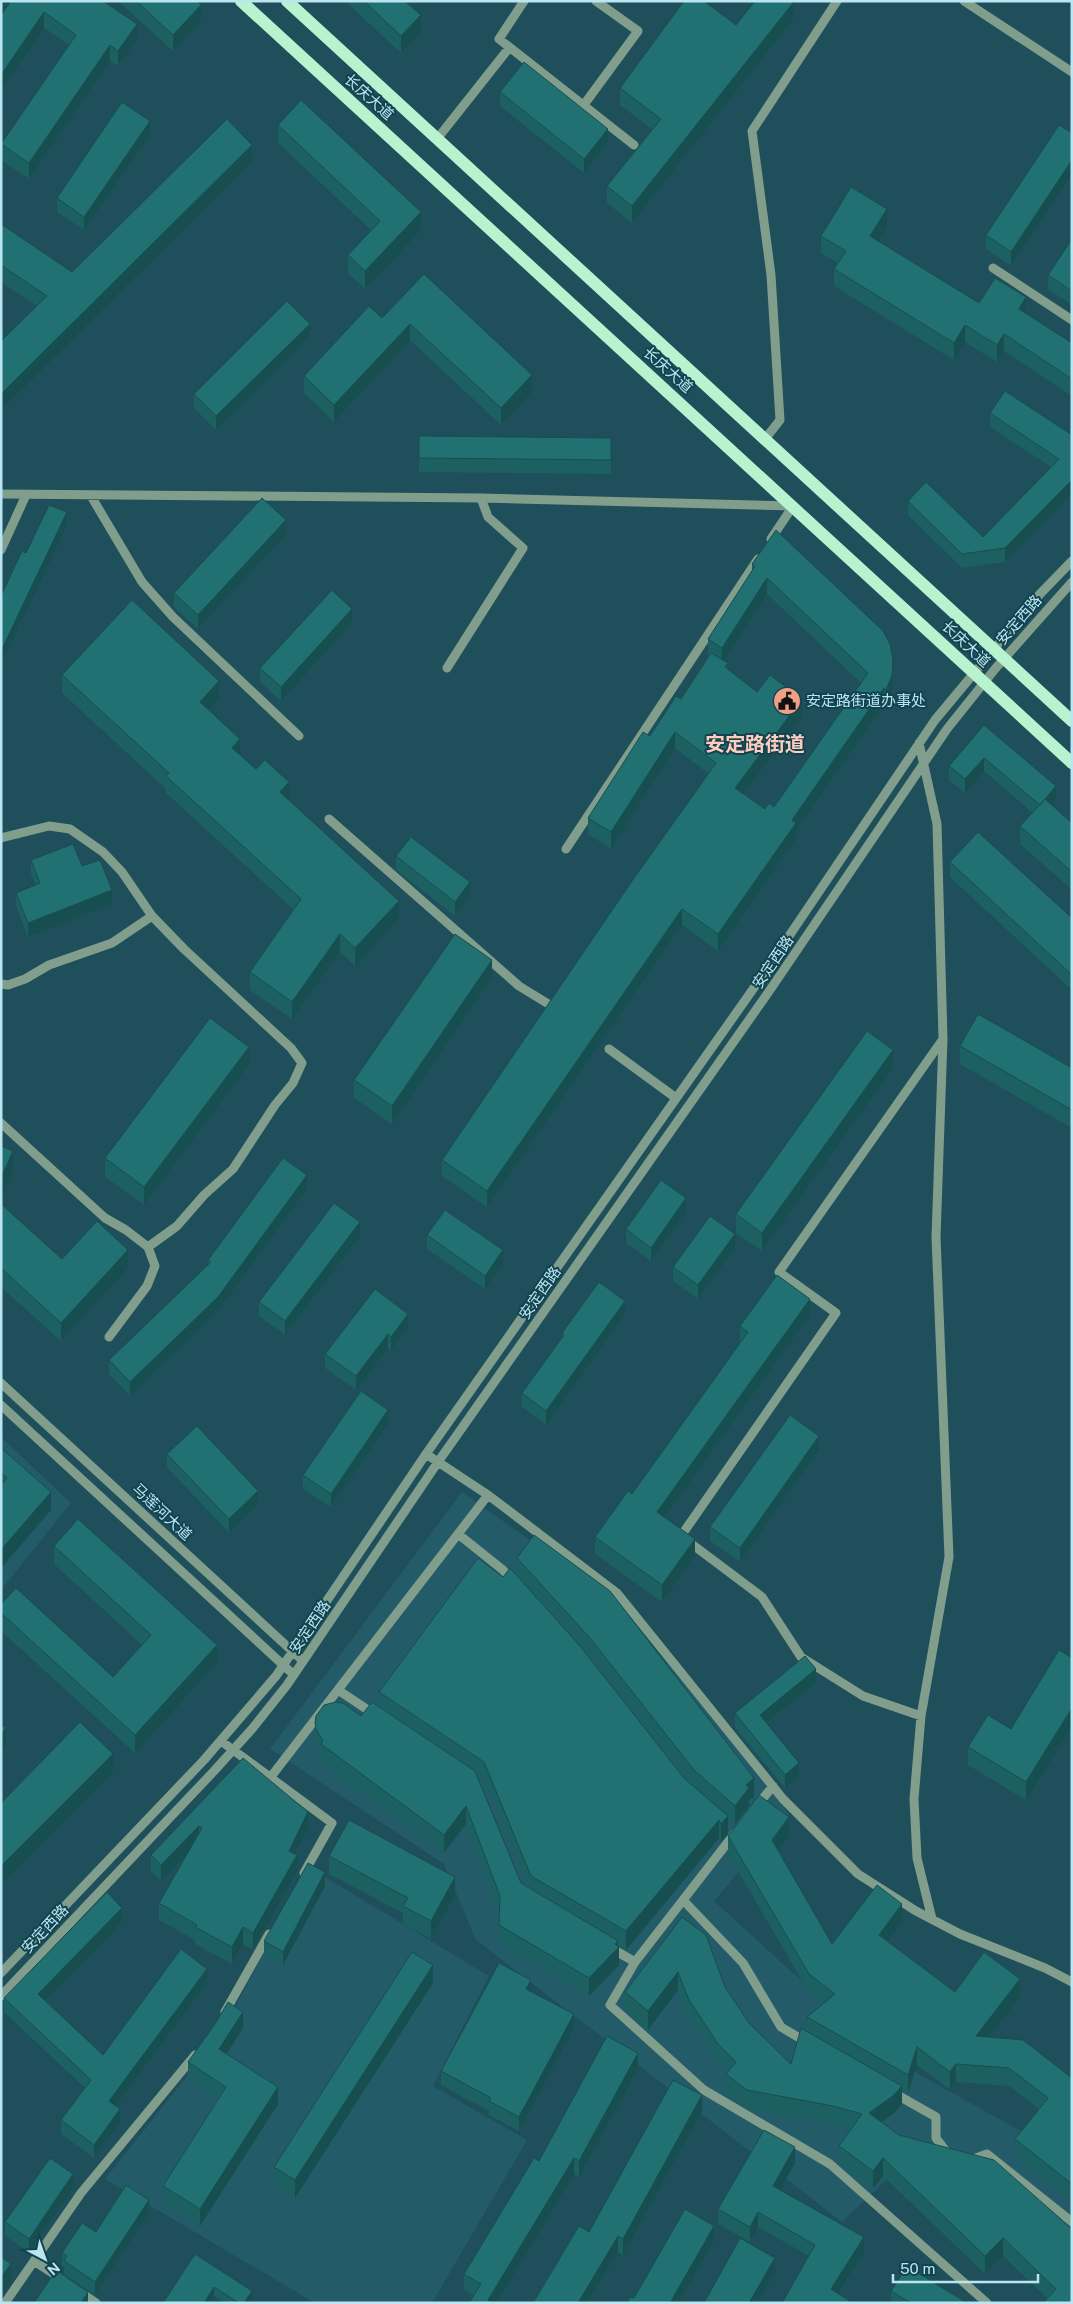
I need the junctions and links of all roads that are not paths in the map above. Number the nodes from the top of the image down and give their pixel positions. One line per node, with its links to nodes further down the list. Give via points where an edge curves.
1 (241, 1): 19 (main road, 长庆大道)
2 (287, 1): 10 (main road, 长庆大道)
3 (524, 1): 7 (street, via 499,39)
4 (596, 1): 9 (street, via 638,31)
5 (837, 1): 14 (street, via 752,131 771,275 780,420)
6 (964, 1): 8 (street)
7 (509, 48): 9 (street); 10 (street)
8 (1072, 72)
9 (583, 106): 11 (street)
10 (437, 139): 14 (main road, 长庆大道)
11 (634, 145)
12 (993, 268): 13 (street)
13 (1072, 320)
14 (765, 439): 23 (main road, 长庆大道)
15 (1, 494): 16 (street)
16 (26, 495): 17 (street); 20 (street)
17 (91, 496): 18 (street); 29 (street, via 142,582 173,617)
18 (481, 498): 19 (street); 25 (street, via 488,517 523,548)
19 (793, 506): 26 (main road, 长庆大道); 35 (street)
20 (1, 550)
21 (1072, 561): 23 (street, 安定西路)
22 (1072, 582): 24 (street, 安定西路)
23 (993, 649): 24 (main road, 长庆大道); 26 (street, 安定西路)
24 (1003, 659): 27 (street, 安定西路); 28 (main road, 长庆大道)
25 (447, 668)
26 (974, 673): 27 (main road, 长庆大道); 30 (street, 安定西路)
27 (984, 682): 31 (street, 安定西路, via 946,729); 32 (main road, 长庆大道)
28 (1072, 722)
29 (299, 736)
30 (919, 743): 31 (street); 41 (street, 安定西路)
31 (924, 763): 39 (street, via 937,824); 48 (street, 安定西路, via 770,990)
32 (1072, 763)
33 (329, 819): 38 (street, via 519,986)
34 (1, 838): 36 (street, via 49,826 70,829 104,852)
35 (566, 849)
36 (152, 916): 37 (street, via 112,943 49,965 25,979); 43 (street, via 291,1048 302,1063 293,1083 233,1169 176,1226)
37 (1, 984)
38 (550, 1005)
39 (942, 1039): 57 (street, via 936,1237 949,1557); 57 (street, via 779,1272 836,1313 681,1536 762,1597 801,1657 863,1696)
40 (609, 1049): 41 (street)
41 (676, 1098): 47 (street, 安定西路)
42 (1, 1123): 43 (street, via 105,1218)
43 (148, 1247): 44 (street, via 155,1266 147,1286)
44 (109, 1336)
45 (1, 1382): 52 (street, 马莲河大道)
46 (1, 1405): 54 (street, 马莲河大道)
47 (426, 1454): 48 (street); 52 (street, 安定西路)
48 (438, 1462): 49 (street); 53 (street, 安定西路)
49 (488, 1495): 50 (street); 62 (street, via 617,1593)
50 (458, 1534): 51 (street, via 503,1570); 56 (street)
51 (522, 1590)
52 (293, 1651): 53 (street, 马莲河大道); 54 (street, 安定西路)
53 (304, 1661): 55 (street, 安定西路)
54 (283, 1665): 55 (street, 马莲河大道); 59 (street, 安定西路)
55 (294, 1675): 60 (street, 安定西路)
56 (338, 1690): 58 (street); 61 (street)
57 (921, 1716): 67 (street, via 914,1798 918,1858)
58 (385, 1722)
59 (221, 1741): 60 (street); 71 (street, 安定西路)
60 (233, 1750): 61 (street); 73 (street, 安定西路)
61 (270, 1778): 65 (street, via 332,1823)
62 (773, 1786): 63 (street); 67 (street, via 858,1874)
63 (748, 1817)
64 (742, 1825): 66 (street, via 732,1830)
65 (298, 1883)
66 (683, 1900): 70 (street); 76 (street, via 743,1963 781,2027)
67 (932, 1920): 72 (street)
68 (273, 1926): 74 (street)
69 (601, 1942): 70 (street)
70 (634, 1962): 82 (street, via 610,2005 704,2090 830,2164)
71 (1, 1973)
72 (1072, 1982)
73 (1, 1996)
74 (220, 2020)
75 (204, 2045): 79 (street, via 81,2193)
76 (815, 2047)
77 (884, 2087): 78 (street, via 936,2117 936,2138 945,2150 960,2159 978,2159 988,2154)
78 (1072, 2222)
79 (34, 2261): 80 (street); 81 (street)
80 (5, 2303)
81 (96, 2303)
82 (987, 2303)

